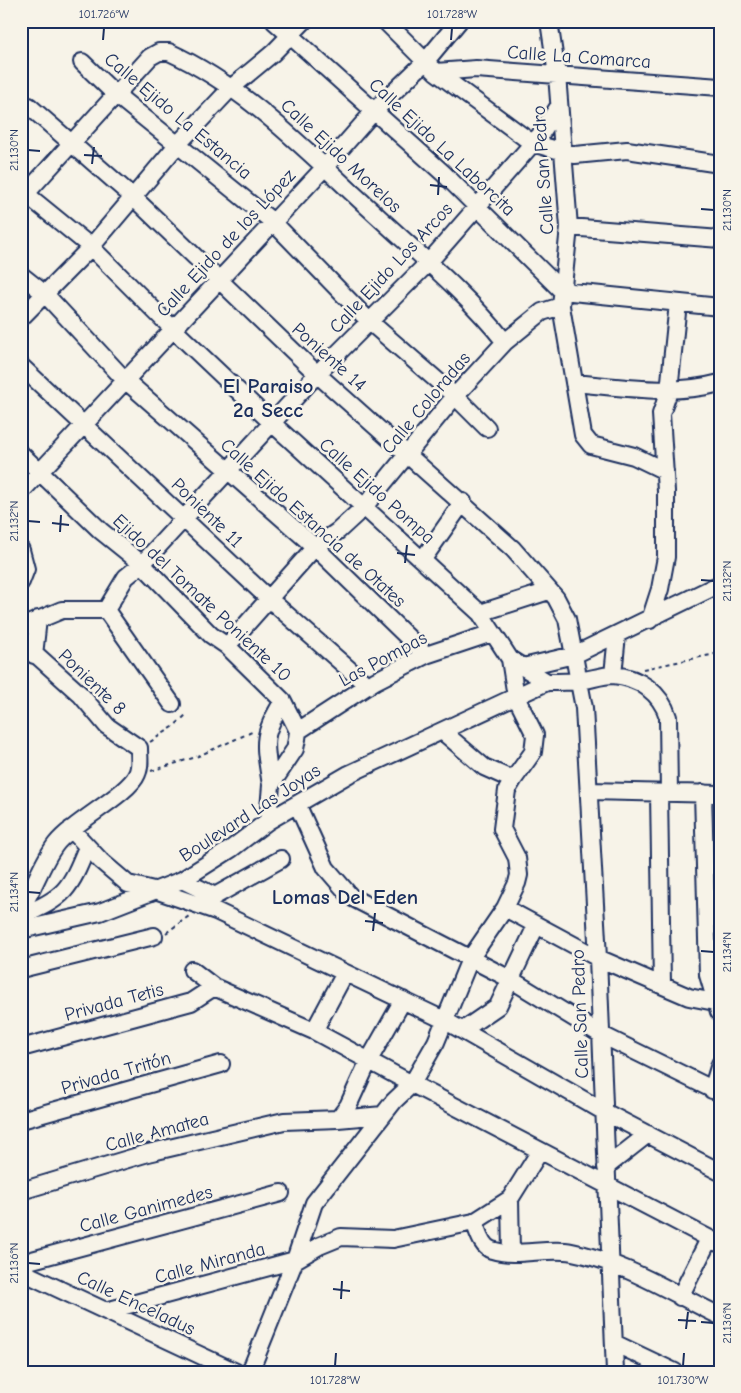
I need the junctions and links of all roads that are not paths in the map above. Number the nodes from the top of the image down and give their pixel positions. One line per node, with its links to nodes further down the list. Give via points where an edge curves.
1 (274, 21): 6 (street, Calle Ejido La Laborcita)
2 (304, 21): 6 (street)
3 (385, 21): 8 (street)
4 (459, 21): 8 (street, Calle Ejido de los López)
5 (549, 21): 9 (street, Calle San Pedro)
6 (290, 36): 11 (street); 15 (street, Calle Ejido La Laborcita)
7 (82, 62): 12 (street, Calle Ejido La Estancia)
8 (430, 67): 9 (street, Calle La Comarca); 15 (street, Calle Ejido de los López); 17 (street)
9 (557, 75): 10 (street, Calle La Comarca); 14 (street, Calle San Pedro)
10 (720, 87)
11 (231, 88): 12 (street, Calle Ejido Morelos, via 180,57 159,52 150,57); 18 (street); 21 (street, Calle Ejido Morelos, via 266,114)
12 (115, 94): 16 (street); 18 (street, Calle Ejido La Estancia)
13 (29, 106): 16 (street, Poniente 14)
14 (559, 106): 17 (street, Calle Ejido Los Arcos); 19 (street, Calle San Pedro)
15 (375, 110): 21 (street, Calle Ejido de los López); 24 (street, Calle Ejido La Laborcita)
16 (73, 143): 22 (street); 23 (street, Poniente 14)
17 (532, 143): 19 (street); 24 (street, Calle Ejido Los Arcos)
18 (178, 144): 23 (street); 25 (street, Calle Ejido La Estancia)
19 (562, 151): 20 (street, via 586,155 627,150); 26 (street, Calle San Pedro)
20 (720, 164)
21 (324, 168): 25 (street, Calle Ejido de los López); 29 (street, Calle Ejido Morelos)
22 (23, 194): 28 (street, Calle Ejido Pompa)
23 (134, 198): 28 (street); 31 (street, Poniente 14)
24 (476, 205): 29 (street, Calle Ejido Los Arcos); 33 (street, Calle Ejido La Laborcita)
25 (273, 222): 31 (street, Calle Ejido de los López); 37 (street, Calle Ejido La Estancia)
26 (569, 227): 27 (street); 33 (street, Calle San Pedro)
27 (720, 239)
28 (91, 246): 32 (street); 38 (street, Calle Ejido Pompa)
29 (428, 263): 37 (street, Calle Ejido Los Arcos); 39 (street, Calle Ejido Morelos)
30 (21, 275): 32 (street, Calle Ejido Estancia de Otates)
31 (217, 280): 38 (street, Calle Ejido de los López); 41 (street, Poniente 14)
32 (45, 294): 36 (street); 42 (street, Calle Ejido Estancia de Otates)
33 (561, 298): 34 (street); 39 (street, Calle Coloradas); 43 (street, Calle San Pedro)
34 (678, 303): 35 (street); 45 (street)
35 (720, 308)
36 (21, 318)
37 (370, 322): 41 (street, Calle Ejido Los Arcos); 46 (street, Calle Ejido La Estancia)
38 (172, 328): 42 (street, Calle Ejido de los López); 47 (street, Calle Ejido Pompa)
39 (505, 342): 46 (street, Calle Coloradas)
40 (21, 366): 48 (street, Poniente 11)
41 (317, 374): 47 (street, Calle Ejido Los Arcos); 51 (street, Poniente 14)
42 (124, 379): 48 (street, Calle Ejido de los López); 54 (street, Calle Ejido Estancia de Otates)
43 (574, 383): 45 (street); 52 (street, Calle San Pedro, via 583,436 591,445 634,456)
44 (720, 383): 45 (street)
45 (669, 391): 52 (street, via 661,414)
46 (454, 396): 49 (street, Calle Ejido La Estancia); 51 (street, Calle Coloradas)
47 (272, 423): 54 (street, Calle Ejido Los Arcos); 57 (street, Calle Ejido Pompa)
48 (85, 425): 53 (street, Calle Ejido de los López); 58 (street, Poniente 11)
49 (487, 428)
50 (21, 454): 53 (street, Ejido del Tomate Poniente 10)
51 (408, 456): 56 (street, Poniente 14); 57 (street, Calle Coloradas)
52 (665, 470): 70 (street, via 666,557)
53 (40, 471): 55 (street, Calle Ejido de los López); 62 (street, Ejido del Tomate Poniente 10, via 101,531)
54 (227, 472): 58 (street, Calle Ejido Los Arcos); 59 (street, Calle Ejido Estancia de Otates)
55 (21, 492)
56 (463, 502): 61 (street); 65 (street, Poniente 14, via 513,549)
57 (364, 508): 59 (street, Calle Coloradas); 61 (street, Calle Ejido Pompa)
58 (185, 518): 62 (street, Calle Ejido Los Arcos); 66 (street, Poniente 11)
59 (315, 547): 66 (street, Calle Coloradas); 77 (street, Calle Ejido Estancia de Otates)
60 (21, 550): 63 (street, via 26,569)
61 (422, 559): 68 (street, Calle Ejido Pompa)
62 (142, 564): 67 (street, Calle Ejido Los Arcos, via 126,577); 75 (street, Ejido del Tomate Poniente 10, via 211,635)
63 (21, 582)
64 (720, 584): 70 (street)
65 (549, 591): 68 (street); 78 (street, Poniente 14, via 567,620)
66 (268, 598): 75 (street, Calle Coloradas); 83 (street, Poniente 11)
67 (106, 610): 69 (street, via 62,610); 86 (street)
68 (480, 613): 72 (street, Calle Ejido Pompa)
69 (38, 619): 71 (street); 76 (street)
70 (650, 620): 73 (street)
71 (21, 627)
72 (492, 633): 77 (street, Las Pompas); 79 (street, Calle Ejido Pompa)
73 (617, 635): 78 (street); 80 (street)
74 (21, 641): 76 (street, Poniente 8)
75 (227, 646): 85 (street, Ejido del Tomate Poniente 10)
76 (34, 655): 97 (street, Poniente 8, via 81,695 107,726 139,748 137,775 130,786)
77 (426, 655): 83 (street, Las Pompas)
78 (574, 655): 79 (street); 81 (street, Calle San Pedro)
79 (516, 663): 82 (street, Calle Ejido Pompa); 84 (street)
80 (613, 675): 81 (street); 92 (street, via 652,689 665,708 669,731)
81 (578, 681): 82 (street); 91 (street, Calle San Pedro, via 584,708)
82 (547, 682): 84 (street, Boulevard Las Joyas)
83 (368, 686): 87 (street, Las Pompas)
84 (516, 697): 88 (street, Boulevard Las Joyas); 89 (street, via 535,735 533,752)
85 (283, 701): 87 (street, Ejido del Tomate Poniente 10); 90 (street, via 268,724 265,740)
86 (172, 704)
87 (298, 731): 90 (street, via 295,749)
88 (442, 732): 89 (street, via 484,767); 95 (street, Boulevard Las Joyas, via 349,774)
89 (512, 780): 105 (street, via 507,790 502,830 518,858 520,875)
90 (271, 786): 96 (street)
91 (589, 791): 92 (street); 110 (street, Calle San Pedro)
92 (664, 793): 93 (street); 116 (street)
93 (703, 793): 94 (street); 119 (street, via 708,976)
94 (720, 794)
95 (297, 804): 96 (street, Boulevard Las Joyas); 111 (street, via 326,868 351,896)
96 (268, 821): 100 (street, Boulevard Las Joyas)
97 (71, 829): 98 (street); 104 (street, via 55,845)
98 (87, 847): 101 (street, via 128,884); 106 (street, via 66,892)
99 (281, 860): 102 (street)
100 (182, 880): 101 (street, Boulevard Las Joyas); 102 (street)
101 (158, 891): 103 (street); 108 (street, Boulevard Las Joyas, via 92,914)
102 (214, 896): 103 (street)
103 (199, 906): 114 (street, via 288,944)
104 (21, 908)
105 (505, 908): 107 (street); 111 (street)
106 (21, 916)
107 (536, 926): 110 (street); 115 (street)
108 (21, 930)
109 (154, 936): 112 (street)
110 (598, 958): 116 (street); 123 (street, Calle San Pedro)
111 (470, 959): 115 (street); 120 (street)
112 (21, 969)
113 (192, 970): 117 (street)
114 (344, 973): 118 (street); 122 (street)
115 (510, 980): 121 (street, via 498,1006); 123 (street)
116 (662, 985): 119 (street)
117 (214, 988): 122 (street); 124 (street, Privada Tetis, via 191,1002)
118 (403, 1000): 120 (street); 125 (street)
119 (719, 1007)
120 (444, 1020): 121 (street); 128 (street, via 436,1042)
121 (463, 1030): 130 (street)
122 (314, 1031): 125 (street)
123 (600, 1034): 129 (street); 130 (street, Calle San Pedro)
124 (21, 1048)
125 (369, 1060): 128 (street); 132 (street, via 348,1106)
126 (221, 1064): 133 (street, Privada Tritón)
127 (720, 1064): 129 (street)
128 (412, 1084): 131 (street); 135 (street)
129 (716, 1092)
130 (603, 1111): 134 (street); 136 (street, Calle San Pedro)
131 (382, 1115): 132 (street, Calle Amatea); 145 (street, via 314,1203)
132 (338, 1119): 139 (street, Calle Amatea, via 284,1121 148,1153)
133 (21, 1120)
134 (648, 1134): 136 (street); 137 (street)
135 (540, 1151): 138 (street); 141 (street)
136 (606, 1167): 138 (street, Calle San Pedro)
137 (720, 1172)
138 (607, 1186): 143 (street); 147 (street, Calle San Pedro)
139 (21, 1191)
140 (281, 1193): 146 (street, Calle Ganimedes)
141 (510, 1199): 142 (street); 144 (street)
142 (474, 1222): 144 (street, via 487,1248); 145 (street, Calle Miranda, via 393,1239 341,1238)
143 (714, 1242): 149 (street)
144 (511, 1252): 147 (street, via 554,1249)
145 (295, 1260): 150 (street, Calle Miranda); 154 (street)
146 (21, 1263)
147 (611, 1263): 149 (street); 152 (street, Calle San Pedro)
148 (21, 1268): 150 (street, Calle Enceladus, via 31,1276)
149 (680, 1297): 151 (street)
150 (106, 1311): 153 (street, Calle Enceladus)
151 (720, 1316)
152 (614, 1343): 155 (street, Calle San Pedro); 156 (street)
153 (227, 1370)
154 (250, 1372)
155 (616, 1372)
156 (675, 1372)

